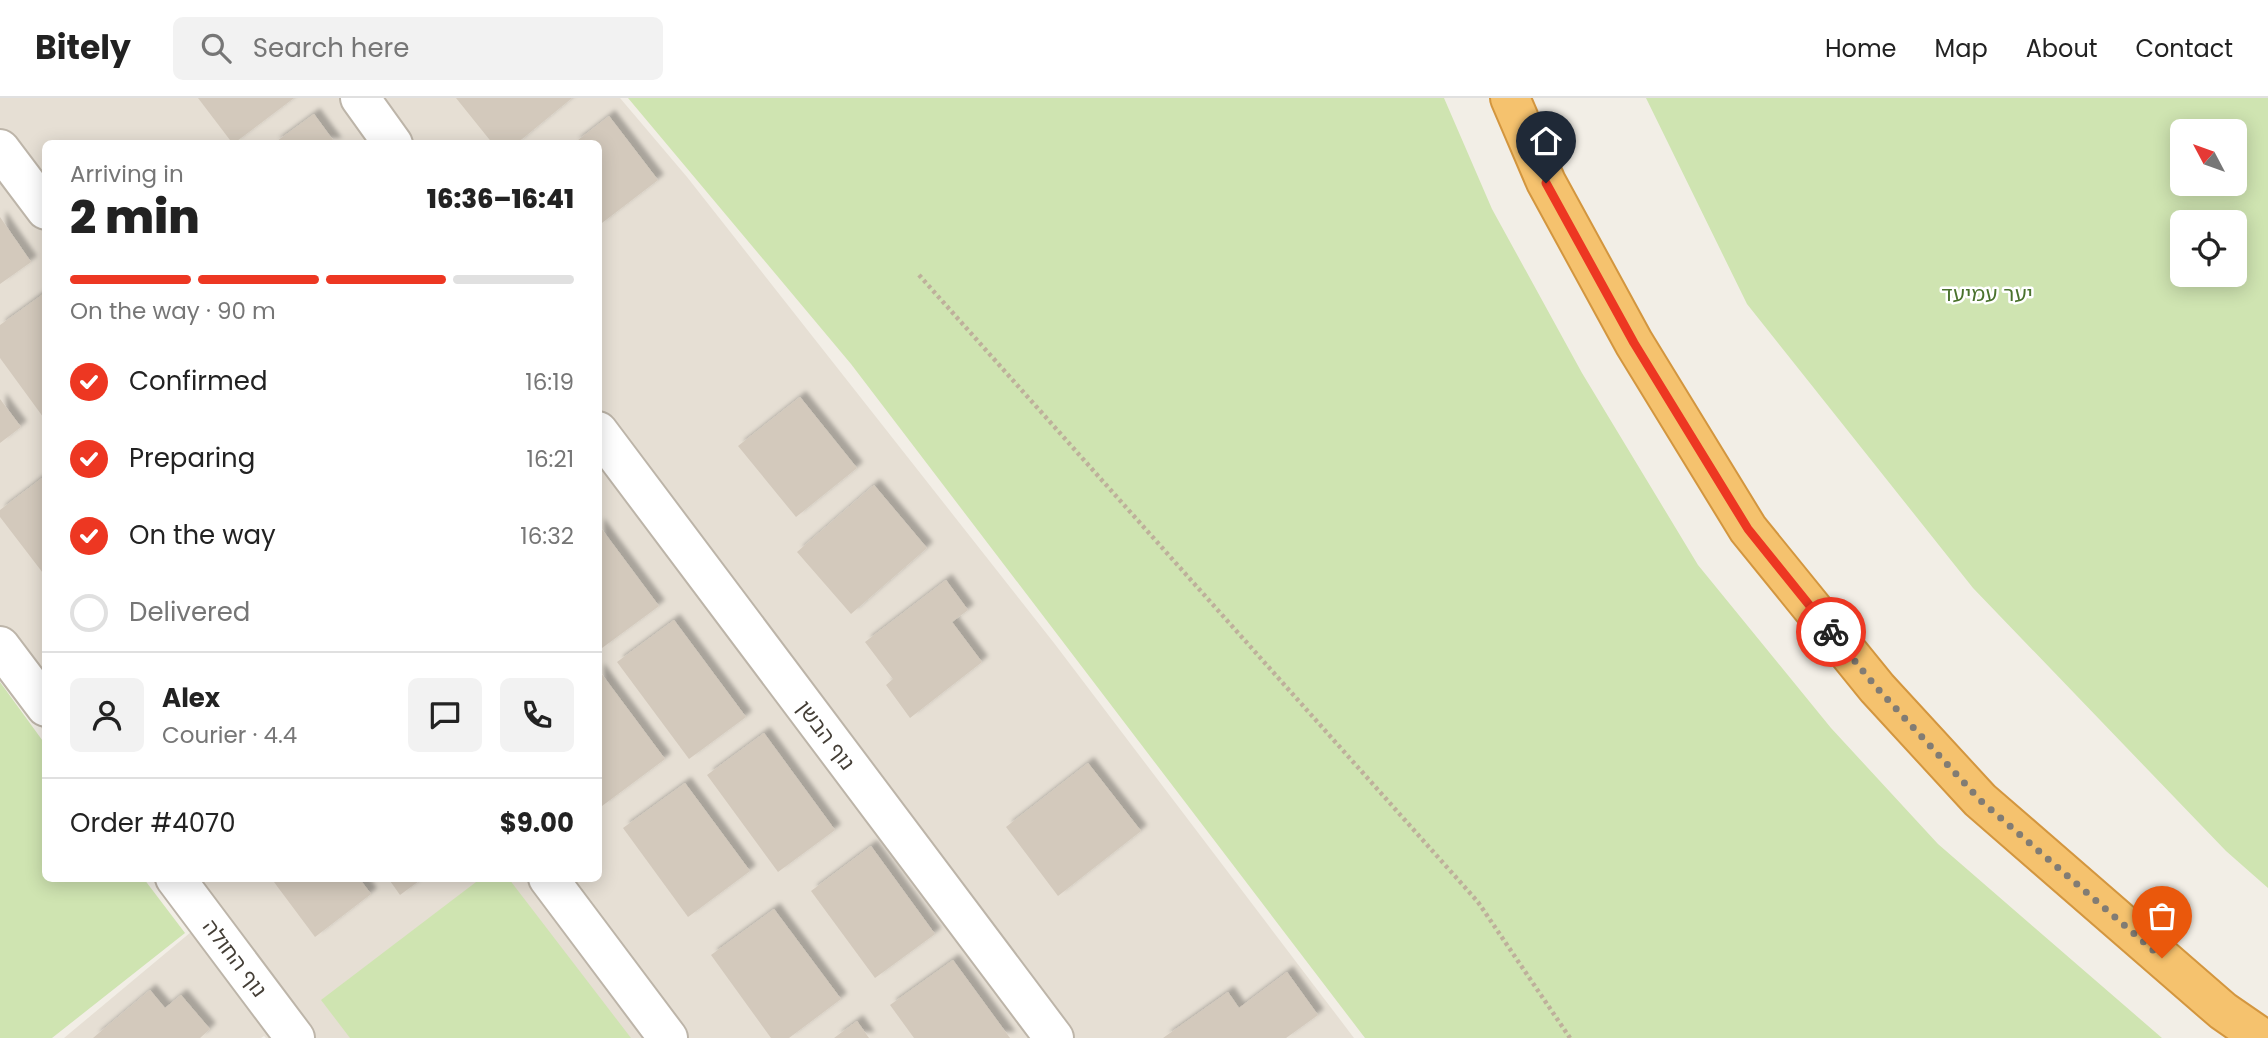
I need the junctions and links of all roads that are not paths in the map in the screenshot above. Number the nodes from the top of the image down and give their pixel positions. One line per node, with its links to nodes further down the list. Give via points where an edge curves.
1 (360, 98): 3 (street)
2 (1510, 98): 14 (highway, via 1546,183 1628,331 1748,529 1877,688 1980,800 2223,1011)
3 (390, 140)
4 (0, 149): 5 (street)
5 (42, 205)
6 (602, 436): 13 (street, נוף הבשן)
7 (0, 646): 8 (street)
8 (42, 702)
9 (178, 882): 11 (street, נוף החולה)
10 (551, 882): 12 (street)
11 (295, 1038)
12 (668, 1038)
13 (1054, 1038)
14 (2262, 1038)

